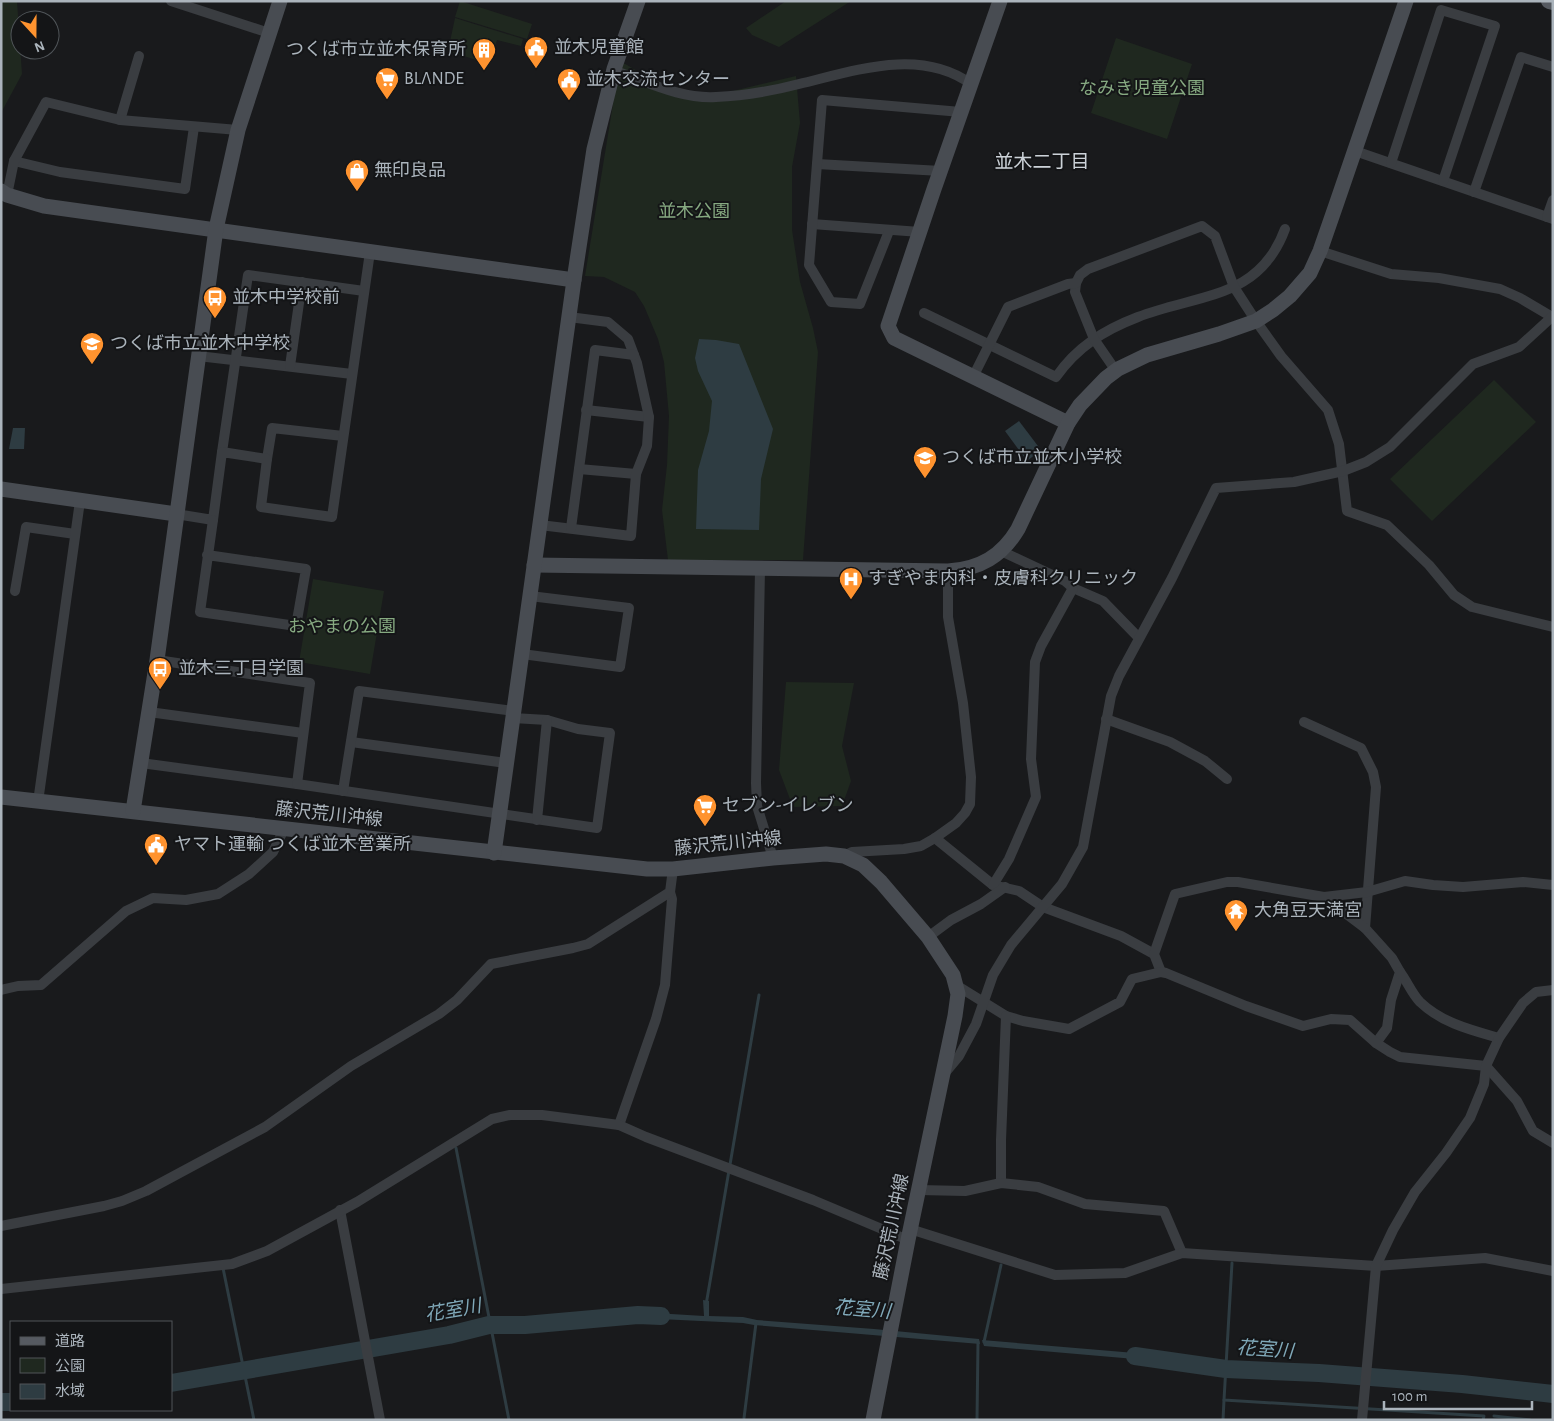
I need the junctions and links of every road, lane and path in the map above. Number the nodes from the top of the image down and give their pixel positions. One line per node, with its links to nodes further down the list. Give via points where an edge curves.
1 (171, 1): 6 (street)
2 (280, 1): 6 (street)
3 (638, 1): 9 (street)
4 (1000, 1): 10 (street)
5 (1406, 1): 15 (street)
6 (269, 33): 14 (street)
7 (139, 56): 12 (street)
8 (1553, 67): 21 (street, via 1521,57)
9 (614, 69): 10 (street, via 692,97 739,96 868,67 904,63 938,68); 32 (street, via 594,148)
10 (971, 84): 11 (street)
11 (961, 112): 18 (street, via 822,100); 19 (street)
12 (120, 120): 13 (street); 16 (street, via 46,102)
13 (194, 126): 14 (street); 16 (street, via 184,189 60,172)
14 (238, 130): 26 (street)
15 (1355, 151): 17 (street); 30 (street)
16 (14, 161): 22 (street)
17 (1391, 163): 20 (street); 20 (street, via 1441,10 1495,26)
18 (817, 164): 19 (street); 25 (street)
19 (940, 170): 29 (street)
20 (1444, 181): 21 (street)
21 (1474, 192): 24 (street)
22 (4, 193): 26 (street, via 44,206)
23 (1553, 200): 24 (street)
24 (1550, 218)
25 (812, 224): 28 (street); 28 (street, via 809,265 831,302 860,304)
26 (216, 229): 31 (street); 44 (street)
27 (1286, 229): 35 (street, via 1271,256 1245,282)
28 (889, 231): 29 (street)
29 (920, 232): 49 (street, via 889,320 890,332 894,338)
30 (1320, 251): 39 (street, via 1391,274 1439,278 1500,289); 40 (street, via 1310,273 1290,296)
31 (370, 252): 32 (street); 36 (street)
32 (574, 280): 38 (street)
33 (302, 282): 36 (street); 45 (street, via 248,275); 46 (street)
34 (1076, 283): 35 (street, via 1088,269 1202,226 1215,236); 41 (street, via 1078,300); 42 (street, via 1008,307)
35 (1234, 287): 40 (street); 41 (street, via 1140,316)
36 (364, 291): 48 (street)
37 (924, 313): 42 (street)
38 (568, 317): 43 (street, via 608,322 628,339); 63 (street)
39 (1552, 317): 57 (street, via 1519,347 1473,364 1390,446 1366,462)
40 (1256, 321): 47 (street, via 1147,355); 57 (street, via 1288,365 1328,410)
41 (1094, 339): 42 (street, via 1072,356 1056,377); 47 (street)
42 (989, 344): 49 (street)
43 (634, 355): 50 (street, via 594,350); 51 (street)
44 (198, 356): 45 (street); 61 (street)
45 (236, 359): 46 (street); 54 (street)
46 (290, 366): 48 (street)
47 (1116, 371): 52 (street, via 1092,390)
48 (352, 374): 53 (street)
49 (974, 377): 52 (street)
50 (586, 410): 51 (street); 56 (street)
51 (649, 417): 58 (street, via 647,446)
52 (1068, 423): 66 (street, via 1018,529)
53 (343, 436): 55 (street, via 272,428); 55 (street, via 332,517 261,507)
54 (222, 452): 55 (street); 62 (street)
55 (267, 459)
56 (579, 469): 58 (street); 64 (street)
57 (1343, 471): 74 (street, via 1347,511 1387,525 1429,565 1454,595 1472,607); 75 (street, via 1294,482 1216,488)
58 (636, 474): 64 (street, via 631,536)
59 (1, 489): 60 (street)
60 (80, 500): 61 (street); 65 (street)
61 (176, 514): 62 (street); 77 (street)
62 (213, 520): 67 (street)
63 (540, 525): 64 (street); 68 (street)
64 (571, 528)
65 (75, 534): 72 (street, via 26,527); 91 (street)
66 (1002, 551): 70 (street, via 977,567); 71 (street, via 1065,580)
67 (207, 555): 67 (street, via 200,612 296,626 306,569)
68 (534, 565): 69 (street); 73 (street)
69 (760, 569): 70 (street); 99 (street, via 757,806)
70 (948, 571): 96 (street, via 948,617 963,703 971,794 965,813)
71 (1073, 588): 75 (street, via 1103,601); 101 (street, via 1035,662 1031,759 1036,797 1009,859)
72 (15, 591)
73 (530, 596): 76 (street); 76 (street, via 629,608 620,667)
74 (1553, 627)
75 (1139, 638): 80 (street, via 1119,676)
76 (522, 654): 79 (street)
77 (157, 660): 78 (street); 83 (street, via 310,683)
78 (149, 712): 83 (street); 85 (street)
79 (513, 714): 81 (street); 84 (street, via 358,691); 86 (street)
80 (1106, 719): 87 (street, via 1170,742 1205,761); 107 (street, via 1083,847 1062,884)
81 (547, 720): 94 (street); 94 (street, via 578,729 610,733 597,828)
82 (1304, 722): 105 (street, via 1361,748 1373,772 1376,787)
83 (303, 733): 88 (street)
84 (350, 742): 86 (street); 89 (street)
85 (141, 763): 88 (street); 92 (street)
86 (506, 763): 93 (street)
87 (1227, 779)
88 (297, 784): 89 (street)
89 (343, 791): 93 (street)
90 (1, 797): 91 (street, 藤沢荒川沖線)
91 (38, 802): 92 (street, 藤沢荒川沖線)
92 (133, 812): 95 (street, 藤沢荒川沖線)
93 (499, 815): 94 (street); 97 (street)
94 (537, 820)
95 (284, 830): 97 (street, 藤沢荒川沖線); 114 (street, via 273,852 249,874 218,894 186,900 153,898 126,911 41,985)
96 (935, 838): 98 (street, via 921,846 852,852); 101 (street)
97 (494, 852): 100 (street, 藤沢荒川沖線)
98 (844, 856): 99 (street, 藤沢荒川沖線, via 826,854); 109 (street, 藤沢荒川沖線, via 872,873)
99 (774, 858): 100 (street, 藤沢荒川沖線)
100 (673, 869): 104 (street)
101 (993, 885): 103 (street)
102 (1553, 885): 105 (street, via 1523,882 1463,886 1405,881)
103 (1005, 887): 107 (street, via 1019,891); 109 (street)
104 (670, 892): 122 (street, via 665,985); 127 (street, via 588,944 491,964 457,1000 438,1014 351,1066 265,1127 146,1191 104,1206)
105 (1367, 892): 106 (street); 108 (street)
106 (1324, 897): 108 (street); 110 (street, via 1238,882 1175,894)
107 (1043, 907): 110 (street, via 1122,936); 116 (street, via 1011,945 993,975)
108 (1365, 928): 112 (street)
109 (928, 937): 113 (street, 藤沢荒川沖線, via 947,963)
110 (1154, 954): 111 (street)
111 (1161, 972): 117 (street, via 1132,979 1120,1002 1069,1029); 119 (street, via 1304,1026 1330,1019 1350,1020)
112 (1400, 972): 118 (street, via 1420,1001 1444,1018); 119 (street, via 1386,1028)
113 (956, 985): 116 (street); 121 (street, 藤沢荒川沖線, via 958,994)
114 (1, 990)
115 (1553, 990): 118 (street, via 1536,992 1523,1003)
116 (983, 1003): 117 (street); 121 (street, via 959,1056)
117 (1006, 1016): 124 (street)
118 (1499, 1038): 120 (street)
119 (1376, 1043): 120 (street, via 1400,1057)
120 (1486, 1066): 123 (street, via 1517,1101 1533,1131); 130 (street, via 1484,1084 1470,1118 1415,1192)
121 (944, 1074): 125 (street, 藤沢荒川沖線)
122 (619, 1125): 126 (street, via 542,1115 492,1118); 128 (street)
123 (1553, 1143)
124 (1002, 1183): 125 (street, via 965,1191); 129 (street, via 1038,1187 1084,1204 1164,1211)
125 (919, 1190): 128 (street, 藤沢荒川沖線)
126 (340, 1210): 132 (street, via 267,1251 232,1264); 134 (street)
127 (1, 1226)
128 (909, 1234): 129 (street, via 1055,1275 1125,1273); 135 (street, 藤沢荒川沖線)
129 (1182, 1253): 130 (street)
130 (1376, 1266): 131 (street, via 1485,1258); 133 (street)
131 (1553, 1271)
132 (1, 1289)
133 (1363, 1415)
134 (380, 1420)
135 (873, 1420)

